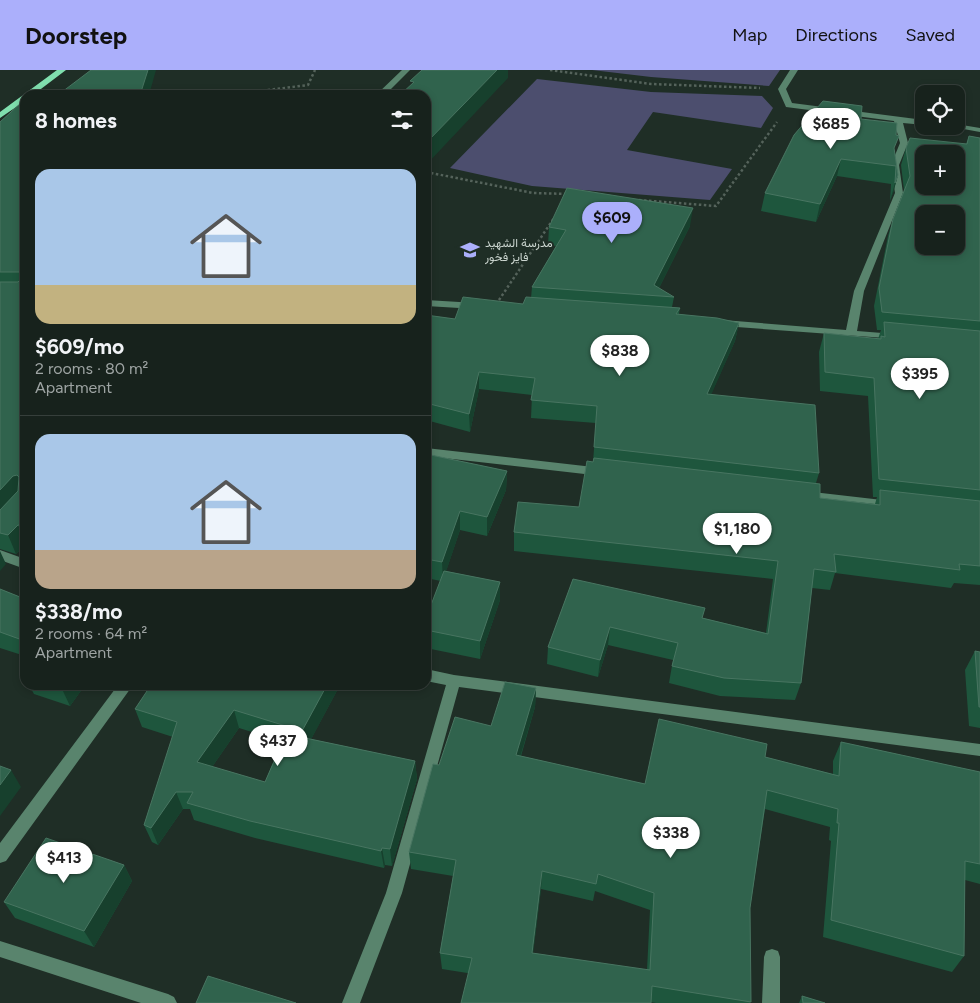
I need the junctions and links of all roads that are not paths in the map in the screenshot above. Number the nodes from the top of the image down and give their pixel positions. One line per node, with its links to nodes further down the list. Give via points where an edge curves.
1 (62, 70): 4 (main road)
2 (406, 70): 5 (street)
3 (794, 70): 8 (street, via 782,89 789,105)
4 (34, 90)
5 (385, 90)
6 (20, 101): 7 (main road)
7 (0, 116)
8 (898, 120): 9 (street); 15 (street, via 904,143 895,165 899,193 859,291)
9 (915, 122)
10 (965, 128): 11 (street)
11 (980, 130)
12 (431, 303): 13 (street)
13 (494, 308)
14 (708, 322): 15 (street)
15 (851, 333): 16 (street)
16 (911, 338)
17 (431, 453): 18 (street)
18 (614, 474)
19 (792, 494): 20 (street)
20 (901, 506)
21 (0, 555): 22 (street)
22 (20, 562)
23 (431, 676): 24 (street)
24 (454, 681): 26 (street); 31 (street, via 394,893)
25 (122, 690): 27 (street)
26 (980, 750)
27 (0, 856)
28 (0, 949): 30 (street)
29 (772, 957): 32 (street)
30 (168, 1003)
31 (351, 1003)
32 (771, 1003)

